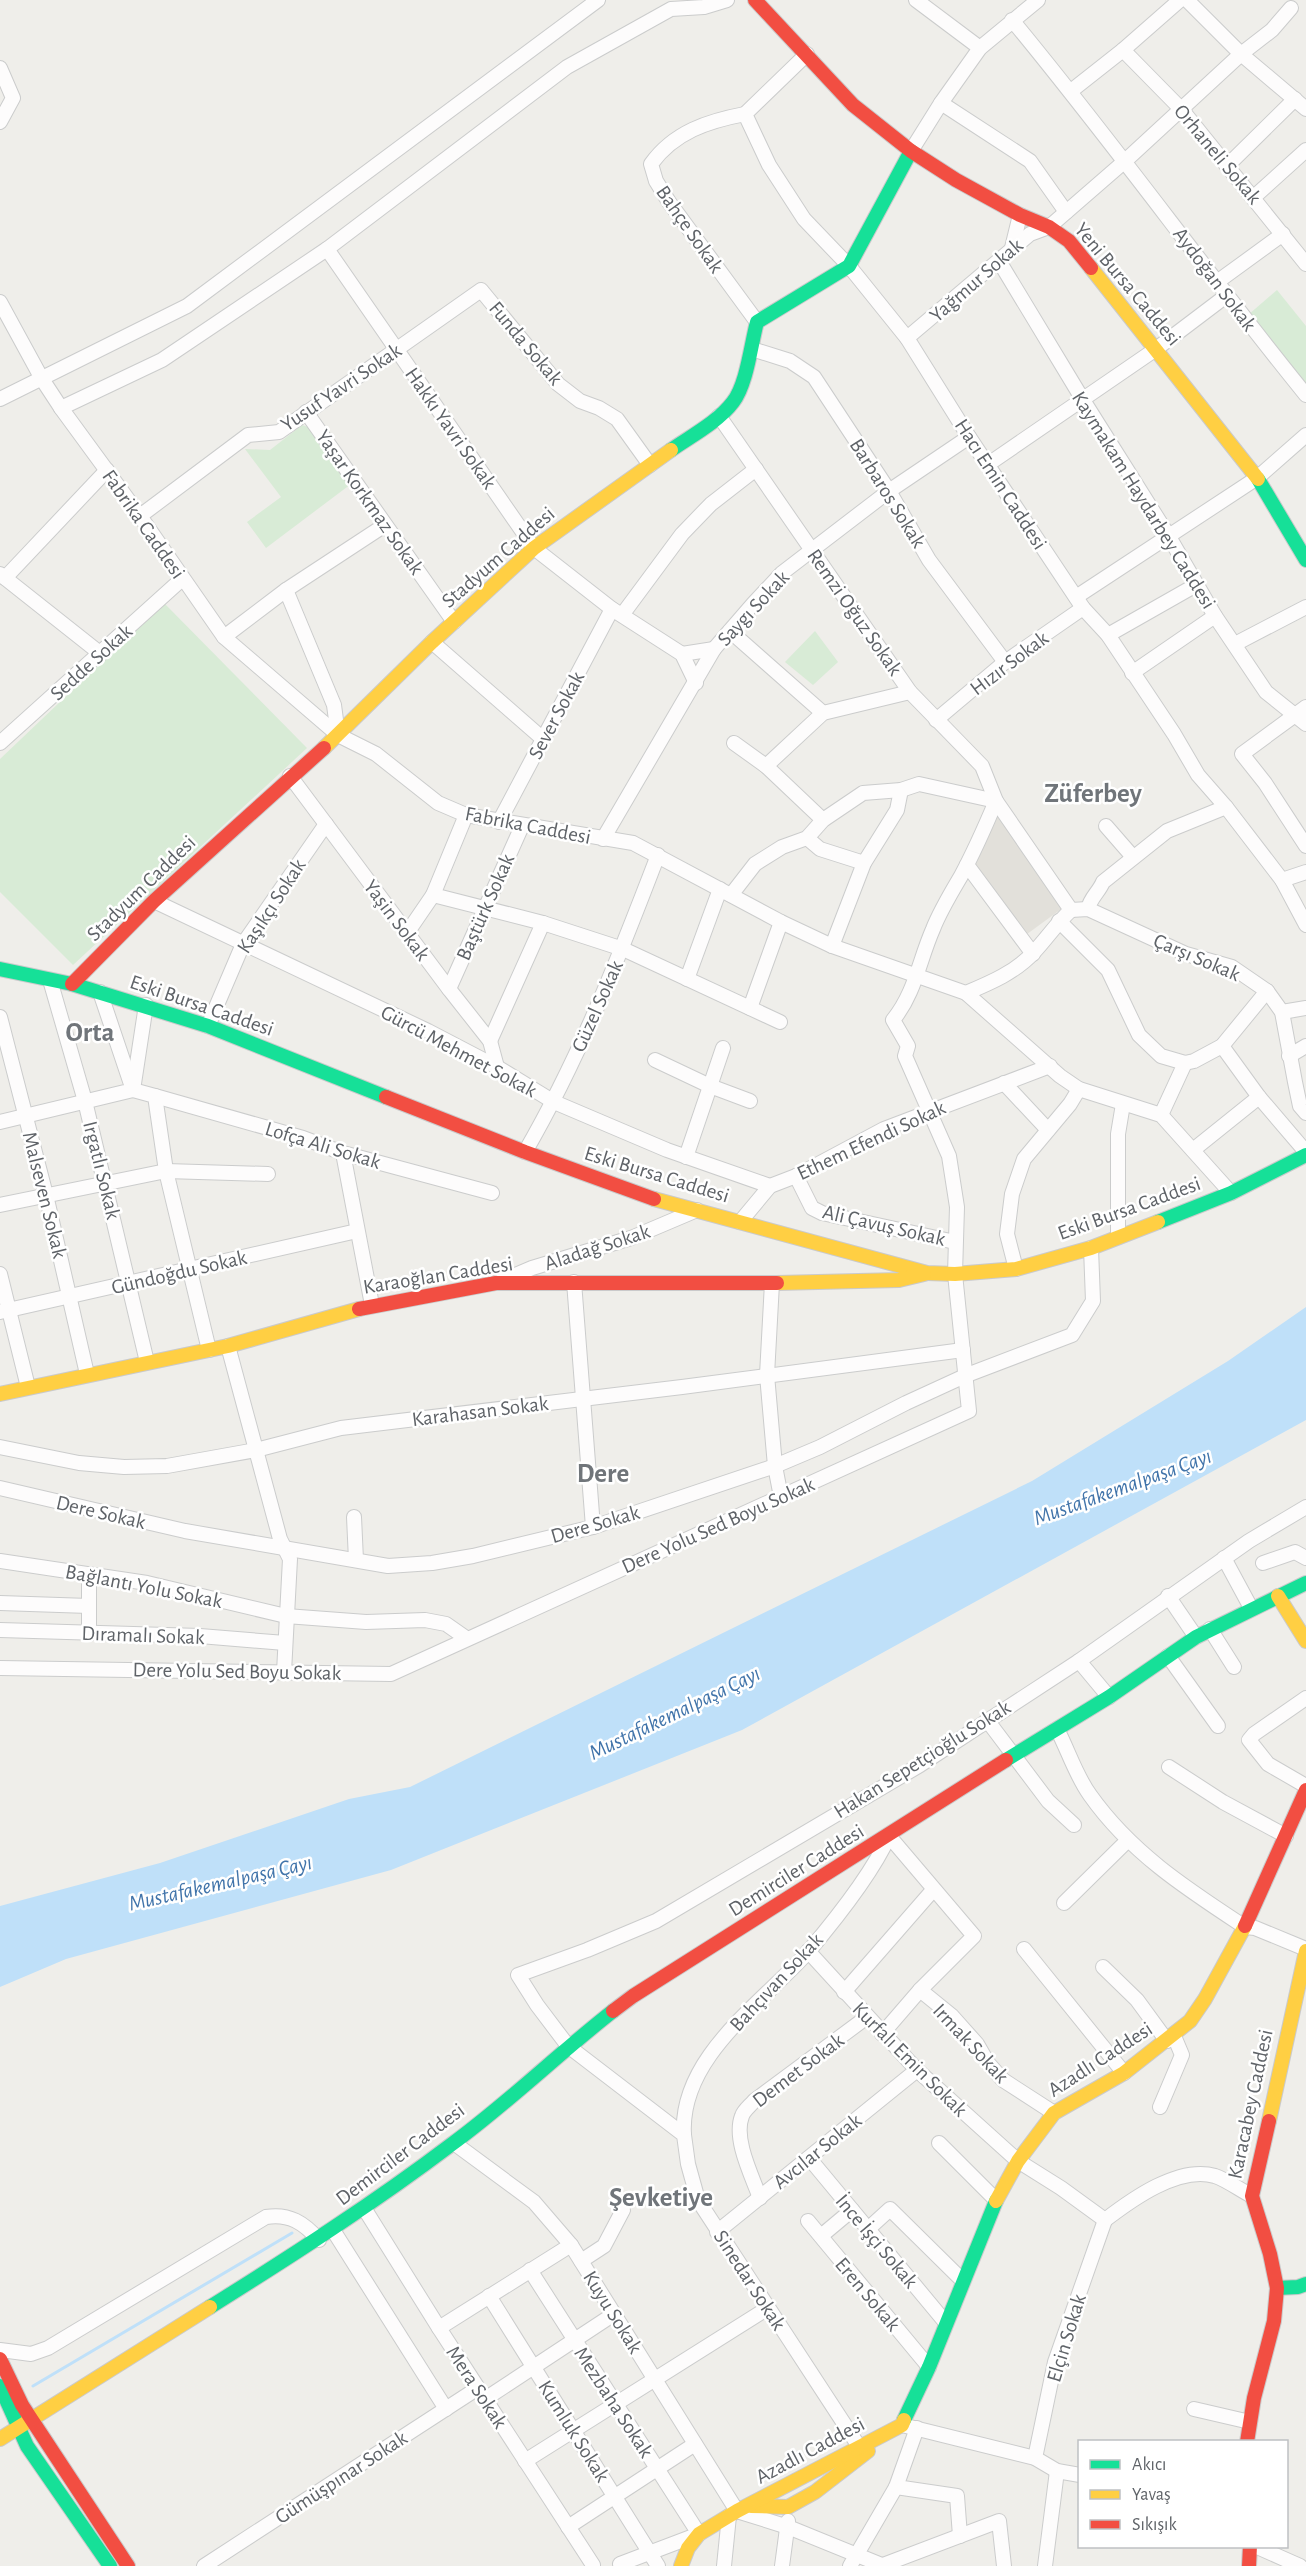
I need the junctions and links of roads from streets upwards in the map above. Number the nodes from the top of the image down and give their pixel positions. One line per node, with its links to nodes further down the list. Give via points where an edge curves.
1 (598, 0): 45 (street, via 188,306)
2 (727, 0): 32 (street, via 704,7 671,9 567,67)
3 (755, 0): 12 (street, Yeni Bursa Caddesi)
4 (916, 0): 10 (street)
5 (1038, 0): 9 (street)
6 (1180, 0): 11 (street)
7 (1187, 0): 13 (street)
8 (1291, 8): 13 (street, Yağmur Sokak, via 1272,30)
9 (1012, 20): 10 (street); 15 (street, Aydoğan Sokak)
10 (980, 48): 17 (street)
11 (1123, 50): 15 (street); 19 (street, Orhaneli Sokak)
12 (807, 54): 20 (street); 23 (street, Yeni Bursa Caddesi, via 853,105)
13 (1241, 54): 16 (street); 19 (street, Yağmur Sokak)
14 (0, 68): 21 (street, via 13,98)
15 (1071, 91): 24 (street, Aydoğan Sokak)
16 (1294, 99): 18 (street); 25 (street)
17 (941, 103): 23 (street); 27 (street, via 1030,161)
18 (1306, 109)
19 (1182, 110): 24 (street, Yağmur Sokak); 25 (street, Orhaneli Sokak)
20 (745, 114): 35 (street, Hacı Emin Caddesi, via 769,165 804,219); 40 (street, Bahçe Sokak, via 712,120 681,136 661,149 651,164 669,202)
21 (0, 122)
22 (1306, 150): 26 (street)
23 (911, 151): 28 (street, Yeni Bursa Caddesi); 35 (street)
24 (1125, 161): 27 (street, Yağmur Sokak); 36 (street, Aydoğan Sokak)
25 (1227, 166): 26 (street, Orhaneli Sokak)
26 (1254, 197): 30 (street, Orhaneli Sokak)
27 (1066, 212): 29 (street, Yağmur Sokak)
28 (1020, 215): 29 (street, Yeni Bursa Caddesi); 31 (street)
29 (1049, 226): 31 (street, Yağmur Sokak); 44 (street, Yeni Bursa Caddesi, via 1069,241)
30 (1283, 234): 33 (street, Orhaneli Sokak); 36 (street)
31 (1012, 248): 34 (street, Yağmur Sokak)
32 (327, 249): 42 (street, Hakkı Yavri Sokak); 49 (street, via 162,360)
33 (1303, 254)
34 (999, 261): 41 (street, Yağmur Sokak); 48 (street, Kaymakam Haydarbey Caddesi)
35 (849, 266): 40 (street); 41 (street, Hacı Emin Caddesi)
36 (1217, 282): 38 (street, Aydoğan Sokak)
37 (481, 290): 42 (street, Yusuf Yavri Sokak); 54 (street, Funda Sokak, via 558,384 580,401 617,419)
38 (1226, 296): 44 (street); 46 (street, Aydoğan Sokak)
39 (0, 302): 45 (street, Fabrika Caddesi)
40 (757, 322): 43 (street, Stadyum Caddesi)
41 (907, 338): 53 (street, Hacı Emin Caddesi)
42 (396, 349): 50 (street, Yusuf Yavri Sokak); 63 (street, Hakkı Yavri Sokak)
43 (752, 349): 51 (street, Stadyum Caddesi, via 734,401); 59 (street, Barbaros Sokak, via 790,361 814,377)
44 (1156, 349): 48 (street); 58 (street, Yeni Bursa Caddesi)
45 (42, 379): 47 (street); 49 (street, Fabrika Caddesi)
46 (1306, 395)
47 (0, 399)
48 (1083, 400): 55 (street); 62 (street, Kaymakam Haydarbey Caddesi)
49 (61, 408): 56 (street, Fabrika Caddesi)
50 (306, 412): 60 (street, Yusuf Yavri Sokak, via 279,432 248,435); 61 (street, Yaşar Korkmaz Sokak)
51 (719, 416): 54 (street, Stadyum Caddesi); 57 (street, Remzi Oğuz Sokak)
52 (1306, 435): 58 (street, Hızır Sokak)
53 (969, 437): 55 (street, Hacı Emin Caddesi); 59 (street, Saygı Sokak)
54 (650, 465): 63 (street, Stadyum Caddesi)
55 (987, 465): 70 (street, Hacı Emin Caddesi)
56 (107, 470): 60 (street, Fabrika Caddesi); 66 (street)
57 (756, 470): 64 (street, Remzi Oğuz Sokak); 72 (street, Sever Sokak, via 711,504)
58 (1257, 478): 62 (street, Hızır Sokak); 65 (street, Yeni Bursa Caddesi)
59 (889, 491): 64 (street, Saygı Sokak); 83 (street, Barbaros Sokak, via 929,560)
60 (140, 516): 67 (street, Fabrika Caddesi)
61 (385, 525): 69 (street); 74 (street, Yaşar Korkmaz Sokak)
62 (1168, 535): 68 (street, Kaymakam Haydarbey Caddesi); 70 (street, Hızır Sokak)
63 (534, 548): 72 (street, Hakkı Yavri Sokak); 74 (street, Stadyum Caddesi)
64 (813, 550): 75 (street, Saygı Sokak, via 783,573); 86 (street, Remzi Oğuz Sokak)
65 (1305, 557)
66 (3, 576): 81 (street)
67 (182, 579): 77 (street, Fabrika Caddesi); 81 (street, Sedde Sokak)
68 (1196, 585): 73 (street, Kaymakam Haydarbey Caddesi); 76 (street)
69 (286, 590): 77 (street); 91 (street, via 334,705)
70 (1079, 602): 76 (street, Hacı Emin Caddesi); 83 (street, Hızır Sokak)
71 (1306, 607): 79 (street)
72 (617, 612): 82 (street, Hakkı Yavri Sokak); 92 (street, Sever Sokak)
73 (1215, 616): 79 (street, Kaymakam Haydarbey Caddesi); 84 (street)
74 (454, 622): 78 (street, Stadyum Caddesi)
75 (730, 631): 80 (street, Saygı Sokak); 88 (street)
76 (1108, 635): 84 (street, Hacı Emin Caddesi)
77 (224, 637): 91 (street, Fabrika Caddesi)
78 (432, 642): 91 (street, Stadyum Caddesi); 92 (street)
79 (1235, 644): 87 (street, Kaymakam Haydarbey Caddesi, via 1266,692)
80 (714, 649): 82 (street); 85 (street, Saygı Sokak)
81 (101, 654): 93 (street, Sedde Sokak)
82 (682, 654): 85 (street)
83 (1005, 662): 89 (street, Hızır Sokak)
84 (1132, 673): 99 (street, Hacı Emin Caddesi, via 1198,775)
85 (696, 683): 107 (street, Saygı Sokak)
86 (910, 692): 88 (street); 89 (street, Remzi Oğuz Sokak)
87 (1301, 711): 90 (street, Kaymakam Haydarbey Caddesi); 108 (street, via 1242,754)
88 (823, 713): 95 (street)
89 (936, 720): 98 (street, Remzi Oğuz Sokak, via 982,766)
90 (1306, 724)
91 (338, 735): 96 (street, Stadyum Caddesi); 100 (street, Fabrika Caddesi, via 376,754 438,803)
92 (543, 739): 102 (street, Sever Sokak)
93 (0, 743)
94 (734, 743): 95 (street)
95 (766, 766): 101 (street)
96 (290, 776): 103 (street, Yaşin Sokak); 117 (street, Stadyum Caddesi)
97 (901, 790): 98 (street, via 919,784); 101 (street, via 863,793); 111 (street, via 897,810)
98 (996, 801): 112 (street); 120 (street, Remzi Oğuz Sokak)
99 (1226, 807): 110 (street, via 1167,831); 114 (street, Hacı Emin Caddesi)
100 (466, 815): 102 (street, Fabrika Caddesi); 116 (street)
101 (823, 820): 106 (street)
102 (499, 822): 104 (street, Fabrika Caddesi)
103 (326, 824): 125 (street, Yaşin Sokak); 126 (street, Kaşıkçı Sokak)
104 (522, 826): 107 (street, Fabrika Caddesi); 118 (street, Baştürk Sokak)
105 (1106, 826): 110 (street)
106 (807, 838): 111 (street, via 820,849); 115 (street, via 782,847 755,864)
107 (603, 839): 109 (street, Fabrika Caddesi, via 633,843)
108 (1306, 846)
109 (658, 855): 115 (street, Fabrika Caddesi); 128 (street, Güzel Sokak)
110 (1133, 857): 119 (street, via 1103,882)
111 (864, 863): 127 (street)
112 (967, 865): 129 (street); 131 (street, via 933,927)
113 (1306, 872): 114 (street)
114 (1282, 880): 124 (street, Hacı Emin Caddesi)
115 (726, 892): 122 (street, Fabrika Caddesi); 132 (street)
116 (433, 895): 118 (street); 125 (street)
117 (154, 901): 126 (street, Gürcü Mehmet Sokak); 134 (street, Stadyum Caddesi)
118 (485, 909): 123 (street); 135 (street, Baştürk Sokak)
119 (1088, 909): 120 (street, Çarşı Sokak); 136 (street, Çarşı Sokak, via 1186,954 1232,967)
120 (1071, 910): 121 (street)
121 (1059, 921): 129 (street); 152 (street, via 1108,970 1139,1035 1161,1056)
122 (781, 922): 127 (street, Fabrika Caddesi); 140 (street)
123 (543, 923): 128 (street); 146 (street)
124 (1306, 925)
125 (407, 933): 135 (street, Yaşin Sokak)
126 (243, 944): 145 (street, Kaşıkçı Sokak); 154 (street, Gürcü Mehmet Sokak)
127 (832, 946): 131 (street, Fabrika Caddesi)
128 (622, 949): 132 (street); 164 (street, Güzel Sokak)
129 (1033, 954): 138 (street, via 999,979)
130 (0, 969): 133 (street, Eski Bursa Caddesi)
131 (915, 975): 138 (street, Fabrika Caddesi); 166 (street, via 914,986 893,1020 908,1046 905,1056)
132 (687, 979): 140 (street)
133 (50, 980): 134 (street, Eski Bursa Caddesi); 162 (street, Irgatlı Sokak)
134 (72, 984): 137 (street, Eski Bursa Caddesi)
135 (448, 989): 146 (street, Yaşin Sokak)
136 (1267, 991): 142 (street, Çarşı Sokak); 147 (street)
137 (100, 992): 139 (street, Eski Bursa Caddesi); 159 (street)
138 (966, 993): 153 (street)
139 (146, 1005): 145 (street, Eski Bursa Caddesi); 159 (street)
140 (750, 1008): 143 (street)
141 (1306, 1008): 142 (street)
142 (1282, 1012): 150 (street, Çarşı Sokak)
143 (780, 1022)
144 (1, 1026): 168 (street, Malseven Sokak)
145 (208, 1026): 173 (street, Eski Bursa Caddesi)
146 (490, 1041): 154 (street, Yaşin Sokak)
147 (1222, 1046): 152 (street); 161 (street)
148 (1306, 1046): 150 (street)
149 (723, 1048): 157 (street)
150 (1289, 1056): 155 (street, Çarşı Sokak)
151 (654, 1060): 157 (street)
152 (1185, 1064): 169 (street)
153 (1050, 1066): 156 (street, Ethem Efendi Sokak); 158 (street)
154 (496, 1067): 164 (street, Gürcü Mehmet Sokak)
155 (1300, 1081): 167 (street, Çarşı Sokak, via 1300,1106)
156 (1004, 1083): 166 (street, Ethem Efendi Sokak); 171 (street)
157 (710, 1086): 163 (street); 176 (street)
158 (1078, 1089): 165 (street); 171 (street)
159 (133, 1090): 160 (street, Lofça Ali Sokak); 162 (street)
160 (155, 1096): 174 (street, Lofça Ali Sokak); 177 (street)
161 (1259, 1097): 172 (street); 175 (street)
162 (85, 1101): 168 (street); 180 (street, Irgatlı Sokak)
163 (750, 1101)
164 (554, 1102): 173 (street, Güzel Sokak); 176 (street, Gürcü Mehmet Sokak)
165 (1123, 1104): 169 (street); 189 (street, via 1118,1134)
166 (930, 1110): 179 (street, Ethem Efendi Sokak, via 884,1129); 190 (street, via 949,1156 957,1207)
167 (1306, 1113)
168 (25, 1115): 170 (street); 184 (street, Malseven Sokak)
169 (1161, 1115): 172 (street)
170 (0, 1122)
171 (1048, 1130): 192 (street, via 1024,1159 1012,1194 1007,1234)
172 (1193, 1150): 183 (street)
173 (525, 1152): 186 (street, Eski Bursa Caddesi, via 641,1195)
174 (343, 1153): 182 (street, Lofça Ali Sokak); 188 (street)
175 (1306, 1153): 183 (street, Eski Bursa Caddesi)
176 (686, 1157): 181 (street, Gürcü Mehmet Sokak)
177 (166, 1172): 178 (street); 180 (street); 193 (street)
178 (268, 1174)
179 (796, 1176): 181 (street, Ethem Efendi Sokak); 190 (street, Ali Çavuş Sokak, via 812,1208 822,1213)
180 (105, 1183): 184 (street); 200 (street, Irgatlı Sokak)
181 (770, 1186): 187 (street, Ethem Efendi Sokak)
182 (492, 1192)
183 (1231, 1193): 189 (street, Eski Bursa Caddesi)
184 (46, 1196): 185 (street); 201 (street, Malseven Sokak)
185 (0, 1205)
186 (698, 1210): 187 (street, Eski Bursa Caddesi); 198 (street, Aladağ Sokak, via 631,1238)
187 (740, 1222): 194 (street, Eski Bursa Caddesi)
188 (357, 1231): 193 (street, Gündoğdu Sokak); 202 (street)
189 (1118, 1237): 191 (street, Eski Bursa Caddesi)
190 (955, 1242): 196 (street)
191 (1091, 1248): 192 (street, Eski Bursa Caddesi); 210 (street, Dere Sokak, via 1093,1301 1072,1335)
192 (1016, 1269): 196 (street, Eski Bursa Caddesi)
193 (188, 1271): 200 (street, Gündoğdu Sokak); 205 (street)
194 (927, 1273): 196 (street, Eski Bursa Caddesi); 199 (street, Karaoğlan Caddesi, via 899,1280)
195 (0, 1274): 203 (street)
196 (956, 1274): 206 (street)
197 (574, 1282): 198 (street, Karaoğlan Caddesi); 199 (street, Karaoğlan Caddesi); 213 (street)
198 (496, 1283): 202 (street, Karaoğlan Caddesi)
199 (772, 1283): 209 (street)
200 (130, 1284): 201 (street, Gündoğdu Sokak); 207 (street, Irgatlı Sokak)
201 (69, 1296): 203 (street, Gündoğdu Sokak); 208 (street, Malseven Sokak)
202 (372, 1305): 204 (street, Karaoğlan Caddesi)
203 (4, 1311): 211 (street)
204 (228, 1346): 205 (street, Karaoğlan Caddesi); 215 (street)
205 (209, 1350): 207 (street, Karaoğlan Caddesi)
206 (963, 1350): 209 (street, Karahasan Sokak); 210 (street)
207 (147, 1362): 208 (street, Karaoğlan Caddesi)
208 (87, 1374): 211 (street, Karaoğlan Caddesi)
209 (767, 1375): 213 (street, Karahasan Sokak); 216 (street)
210 (967, 1375): 216 (street, Dere Sokak); 218 (street, Dere Yolu Sed Boyu Sokak, via 969,1411)
211 (28, 1388): 212 (street, Karaoğlan Caddesi)
212 (0, 1394)
213 (584, 1398): 215 (street, Karahasan Sokak, via 341,1428); 221 (street)
214 (0, 1447): 215 (street, Karahasan Sokak, via 124,1467 167,1466)
215 (256, 1450): 222 (street)
216 (775, 1466): 218 (street); 221 (street, Dere Sokak)
217 (0, 1488): 222 (street, Dere Sokak)
218 (781, 1497): 240 (street, Dere Yolu Sed Boyu Sokak)
219 (1306, 1507): 223 (street, Hakan Sepetçioğlu Sokak)
220 (354, 1517): 225 (street)
221 (592, 1527): 225 (street, Dere Sokak, via 432,1563 388,1566)
222 (286, 1550): 225 (street, Dere Sokak); 235 (street, via 290,1559)
223 (1224, 1558): 230 (street, Hakan Sepetçioğlu Sokak); 234 (street)
224 (1306, 1558): 227 (street, via 1295,1552)
225 (356, 1560)
226 (0, 1561): 228 (street, Bağlantı Yolu Sokak)
227 (1263, 1563)
228 (89, 1574): 233 (street); 235 (street, Bağlantı Yolu Sokak, via 147,1583)
229 (1306, 1583): 231 (street, Demirciler Caddesi)
230 (1168, 1596): 239 (street); 244 (street, Hakan Sepetçioğlu Sokak)
231 (1278, 1596): 234 (street, Demirciler Caddesi); 241 (street)
232 (0, 1603): 233 (street)
233 (89, 1606): 238 (street)
234 (1251, 1608): 236 (street, Demirciler Caddesi)
235 (286, 1616): 240 (street, via 366,1622 426,1620 446,1624); 242 (street)
236 (1210, 1629): 239 (street, Demirciler Caddesi); 245 (street)
237 (0, 1630): 238 (street, Dıramalı Sokak)
238 (88, 1634): 242 (street, Dıramalı Sokak, via 200,1636)
239 (1196, 1637): 243 (street, Demirciler Caddesi)
240 (466, 1638): 247 (street, Dere Yolu Sed Boyu Sokak, via 391,1674)
241 (1306, 1641)
242 (285, 1643): 247 (street)
243 (1168, 1656): 248 (street, Demirciler Caddesi); 251 (street)
244 (1078, 1661): 248 (street); 250 (street, Hakan Sepetçioğlu Sokak)
245 (1234, 1667)
246 (0, 1668): 247 (street, Dere Yolu Sed Boyu Sokak)
247 (284, 1672)
248 (1109, 1697): 252 (street, Demirciler Caddesi)
249 (1306, 1698): 255 (street, via 1250,1740 1268,1764)
250 (987, 1720): 253 (street); 273 (street, Hakan Sepetçioğlu Sokak, via 920,1765 656,1922 518,1975)
251 (1218, 1726)
252 (1057, 1729): 253 (street, Demirciler Caddesi); 259 (street, via 1089,1794)
253 (1012, 1756): 256 (street); 257 (street, Demirciler Caddesi)
254 (1169, 1767): 258 (street)
255 (1306, 1788): 258 (street, Azadlı Caddesi)
256 (1074, 1825)
257 (889, 1836): 260 (street); 265 (street, Bahçıvan Sokak, via 878,1861); 273 (street, Demirciler Caddesi, via 633,1996)
258 (1286, 1836): 262 (street, Azadlı Caddesi)
259 (1127, 1841): 261 (street); 262 (street, via 1172,1879)
260 (933, 1890): 268 (street, via 974,1936); 269 (street)
261 (1064, 1903)
262 (1245, 1927): 264 (street); 272 (street, Azadlı Caddesi, via 1191,2021)
263 (1024, 1949): 275 (street)
264 (1306, 1950): 267 (street, Karacabey Caddesi)
265 (808, 1951): 269 (street, Kurfalı Emin Sokak); 278 (street, Bahçıvan Sokak, via 700,2068 687,2096)
266 (1103, 1967): 272 (street)
267 (1303, 1978): 283 (street, Karacabey Caddesi)
268 (920, 1990): 271 (street); 277 (street, Irmak Sokak, via 952,2016 1003,2080)
269 (844, 1992): 270 (street, Kurfalı Emin Sokak)
270 (867, 2018): 271 (street, Kurfalı Emin Sokak); 284 (street, Demet Sokak, via 743,2113 740,2122 744,2157)
271 (882, 2034): 274 (street, Kurfalı Emin Sokak)
272 (1171, 2038): 275 (street, Azadlı Caddesi); 276 (street, via 1182,2055)
273 (568, 2046): 278 (street); 279 (street, Demirciler Caddesi)
274 (917, 2070): 281 (street, Avcılar Sokak); 282 (street, Kurfalı Emin Sokak)
275 (1124, 2073): 277 (street, Azadlı Caddesi)
276 (1161, 2107)
277 (1054, 2113): 282 (street, Azadlı Caddesi)
278 (684, 2135): 293 (street, Sinedar Sokak, via 698,2200)
279 (454, 2143): 286 (street, Demirciler Caddesi); 296 (street, Kuyu Sokak, via 534,2202)
280 (939, 2143): 285 (street)
281 (809, 2158): 284 (street, Avcılar Sokak); 288 (street, İnce İşçi Sokak)
282 (1018, 2161): 285 (street, Azadlı Caddesi); 289 (street, Kurfalı Emin Sokak)
283 (1252, 2196): 289 (street, via 1214,2176 1197,2175 1149,2189); 300 (street, Karacabey Caddesi)
284 (760, 2198): 293 (street, Avcılar Sokak)
285 (996, 2199): 299 (street, Azadlı Caddesi)
286 (364, 2208): 292 (street, Demirciler Caddesi); 306 (street, Mera Sokak)
287 (623, 2210): 297 (street, via 604,2246)
288 (852, 2210): 291 (street, İnce İşçi Sokak); 294 (street)
289 (1105, 2220): 328 (street, Elçin Sokak, via 1055,2361)
290 (808, 2221): 294 (street, Eren Sokak)
291 (868, 2229): 299 (street, via 890,2210); 305 (street, İnce İşçi Sokak)
292 (333, 2230): 295 (street, Demirciler Caddesi); 316 (street)
293 (717, 2232): 303 (street, Sinedar Sokak)
294 (821, 2236): 311 (street, Eren Sokak)
295 (319, 2240): 308 (street, via 299,2221 266,2217 48,2348 31,2354); 318 (street, Demirciler Caddesi)
296 (571, 2245): 297 (street, Kuyu Sokak); 298 (street)
297 (581, 2261): 304 (street, Kuyu Sokak)
298 (530, 2270): 302 (street); 307 (street, Mezbaha Sokak)
299 (963, 2281): 305 (street, Azadlı Caddesi)
300 (1277, 2288): 301 (street); 319 (street, Karacabey Caddesi, via 1274,2320)
301 (1303, 2289)
302 (489, 2296): 306 (street); 310 (street, Kumluk Sokak)
303 (768, 2308): 312 (street); 327 (street, Sinedar Sokak)
304 (614, 2314): 307 (street, Gümüşpınar Sokak); 312 (street, Kuyu Sokak)
305 (946, 2323): 311 (street, Azadlı Caddesi)
306 (439, 2328): 314 (street, Mera Sokak)
307 (574, 2340): 310 (street, Gümüşpınar Sokak); 315 (street, Mezbaha Sokak)
308 (0, 2350)
309 (0, 2358): 318 (street)
310 (534, 2367): 314 (street, Gümüşpınar Sokak); 323 (street, Kumluk Sokak)
311 (929, 2367): 320 (street, Azadlı Caddesi)
312 (655, 2378): 315 (street); 326 (street, Kuyu Sokak)
313 (0, 2386): 321 (street)
314 (481, 2393): 316 (street, Gümüşpınar Sokak); 329 (street, Mera Sokak)
315 (615, 2404): 323 (street); 330 (street, Mezbaha Sokak)
316 (446, 2409): 349 (street, Gümüşpınar Sokak)
317 (1194, 2409): 319 (street)
318 (32, 2420): 321 (street, Demirciler Caddesi); 348 (street)
319 (1250, 2422): 325 (street, Karacabey Caddesi)
320 (897, 2427): 322 (street); 327 (street, Azadlı Caddesi); 335 (street, Azadlı Caddesi, via 847,2470)
321 (18, 2428): 324 (street, Demirciler Caddesi); 347 (street)
322 (917, 2428): 328 (street); 333 (street)
323 (574, 2430): 329 (street); 334 (street, Kumluk Sokak)
324 (0, 2439)
325 (1247, 2440)
326 (695, 2444): 330 (street); 336 (street, Kuyu Sokak)
327 (860, 2448): 336 (street, Azadlı Caddesi)
328 (1035, 2458): 331 (street)
329 (525, 2461): 337 (street, Mera Sokak)
330 (657, 2469): 334 (street); 339 (street, Mezbaha Sokak)
331 (1057, 2471): 332 (street); 356 (street)
332 (1078, 2475)
333 (897, 2487): 340 (street, via 957,2496); 344 (street)
334 (615, 2497): 337 (street); 343 (street, Kumluk Sokak)
335 (788, 2507): 336 (street, Azadlı Caddesi); 338 (street)
336 (738, 2511): 338 (street); 339 (street, Azadlı Caddesi); 353 (street)
337 (568, 2527): 350 (street, Mera Sokak)
338 (788, 2527): 344 (street); 354 (street)
339 (699, 2534): 343 (street); 352 (street, Azadlı Caddesi)
340 (960, 2535): 346 (street); 355 (street, via 999,2522)
341 (1250, 2548): 357 (street)
342 (1257, 2548): 358 (street)
343 (650, 2553): 345 (street); 351 (street, Kumluk Sokak)
344 (854, 2560): 346 (street)
345 (621, 2565): 350 (street)
346 (884, 2565)
347 (110, 2566)
348 (128, 2566)
349 (204, 2566)
350 (592, 2566)
351 (658, 2566)
352 (681, 2566)
353 (724, 2566)
354 (783, 2566)
355 (1004, 2566)
356 (1045, 2566)
357 (1248, 2566)
358 (1300, 2566)

